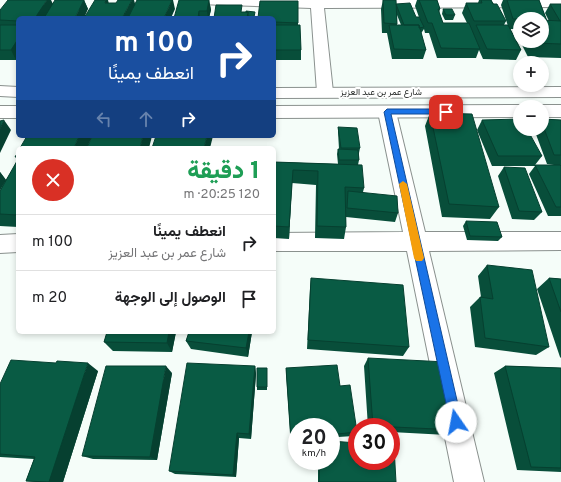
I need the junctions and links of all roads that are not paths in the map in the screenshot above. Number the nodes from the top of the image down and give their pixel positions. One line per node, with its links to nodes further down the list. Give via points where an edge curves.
1 (198, 0): 2 (street)
2 (317, 2): 3 (street); 7 (street)
3 (561, 2)
4 (0, 91): 5 (street)
5 (16, 92)
6 (276, 92): 7 (street, شارع عمر بن عبد العزيز)
7 (325, 92): 8 (street, شارع عمر بن عبد العزيز)
8 (561, 92)
9 (513, 111): 15 (street, شارع عمر بن عبد العزيز)
10 (549, 111): 11 (street)
11 (561, 111)
12 (0, 112): 13 (street)
13 (16, 112)
14 (276, 112): 15 (street, شارع عمر بن عبد العزيز)
15 (387, 112): 18 (street)
16 (561, 241): 18 (street)
17 (276, 242): 18 (street)
18 (416, 242): 21 (street)
19 (0, 244): 20 (street)
20 (16, 244)
21 (469, 482)

